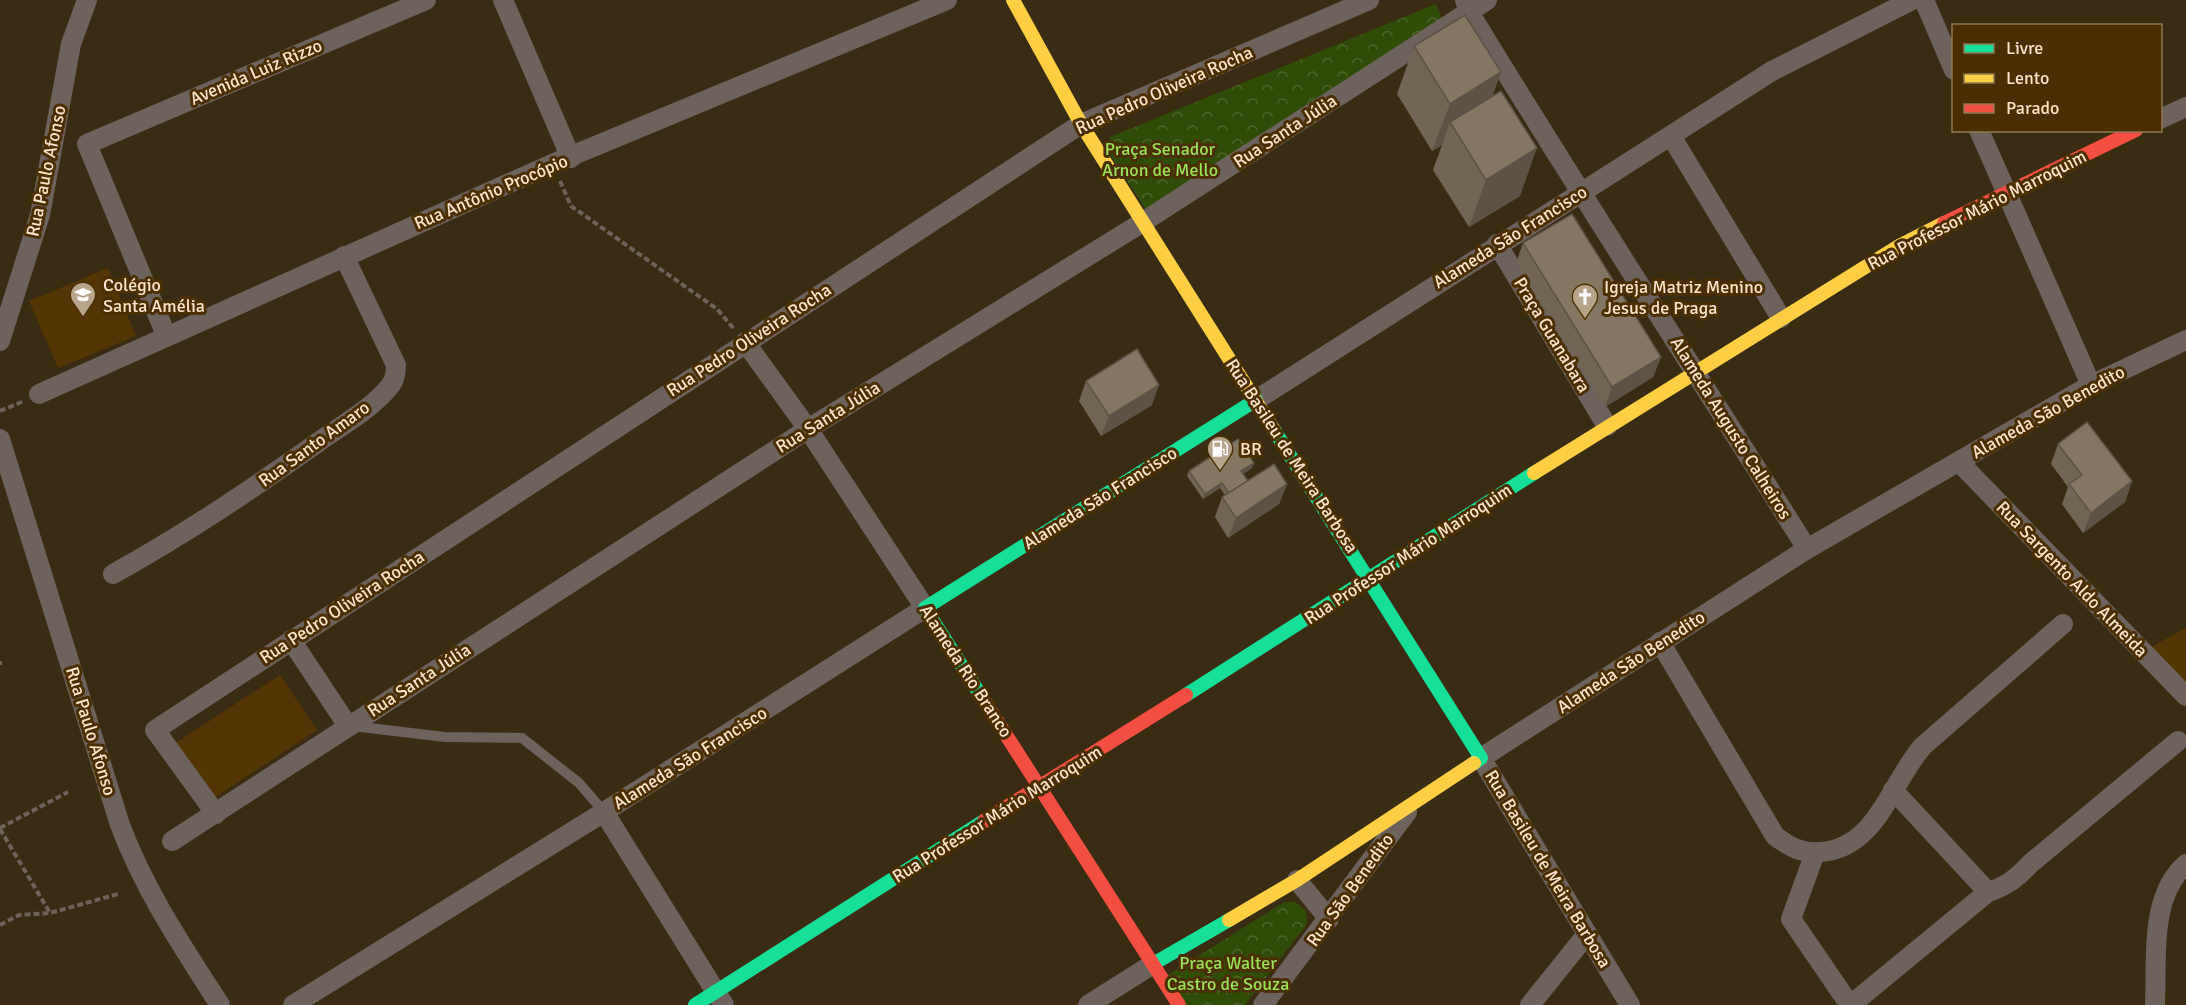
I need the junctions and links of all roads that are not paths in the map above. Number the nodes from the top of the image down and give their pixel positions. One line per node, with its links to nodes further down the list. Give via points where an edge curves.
1 (87, 0): 27 (street, Rua Paulo Afonso, via 71,44 40,215)
2 (426, 0): 25 (street, Avenida Luiz Rizzo, via 87,144)
3 (503, 0): 18 (street)
4 (947, 0): 18 (street, Rua Antônio Procópio)
5 (1013, 0): 14 (street, Rua Basileu de Meira Barbosa)
6 (1369, 0): 14 (street, Rua Pedro Oliveira Rocha)
7 (1487, 0): 10 (street, Rua Santa Júlia)
8 (1912, 0): 17 (street, Alameda São Francisco, via 1772,71)
9 (1924, 0): 11 (street)
10 (1467, 6): 20 (street, Alameda Augusto Calheiros); 21 (street, Rua Santa Júlia)
11 (1952, 68)
12 (2186, 107): 13 (street)
13 (2162, 118)
14 (1082, 124): 21 (street, Rua Basileu de Meira Barbosa); 28 (street, Rua Pedro Oliveira Rocha)
15 (1980, 132): 19 (street)
16 (2132, 132): 19 (street, Rua Professor Mário Marroquim)
17 (1671, 136): 20 (street, Alameda São Francisco); 24 (street)
18 (571, 158): 23 (street, Rua Antônio Procópio)
19 (2005, 192): 24 (street, Rua Professor Mário Marroquim, via 1899,246); 30 (street)
20 (1580, 194): 22 (street, Alameda São Francisco); 29 (street, Alameda Augusto Calheiros)
21 (1143, 222): 32 (street, Rua Basileu de Meira Barbosa); 34 (street, Rua Santa Júlia)
22 (1497, 244): 32 (street, Alameda São Francisco); 33 (street, Praça Guanabara)
23 (344, 256): 25 (street, Rua Antônio Procópio); 38 (street, Rua Santo Amaro, via 394,358 396,374 389,387 355,416 230,505)
24 (1781, 318): 29 (street, Rua Professor Mário Marroquim)
25 (166, 335): 31 (street, Rua Antônio Procópio)
26 (2186, 340): 30 (street, Alameda São Benedito)
27 (0, 341)
28 (745, 342): 34 (street, Alameda Rio Branco); 42 (street, Rua Pedro Oliveira Rocha)
29 (1696, 371): 33 (street, Rua Professor Mário Marroquim); 37 (street, Alameda Augusto Calheiros)
30 (2091, 385): 36 (street, Alameda São Benedito)
31 (39, 394)
32 (1256, 400): 39 (street, Rua Basileu de Meira Barbosa); 40 (street, Alameda São Francisco)
33 (1607, 426): 39 (street, Rua Professor Mário Marroquim)
34 (808, 429): 40 (street, Alameda Rio Branco); 45 (street, Rua Santa Júlia)
35 (0, 439): 62 (street, Rua Paulo Afonso, via 124,834 163,918)
36 (1959, 462): 37 (street, Alameda São Benedito); 44 (street, Rua Sargento Aldo Almeida)
37 (1807, 549): 43 (street, Alameda São Benedito)
38 (113, 574)
39 (1370, 579): 47 (street, Rua Basileu de Meira Barbosa); 48 (street, Rua Professor Mário Marroquim)
40 (925, 608): 48 (street, Alameda Rio Branco); 51 (street, Alameda São Francisco)
41 (2063, 624): 49 (street, via 1923,746)
42 (291, 640): 45 (street); 52 (street, Rua Pedro Oliveira Rocha, via 155,730)
43 (1660, 642): 47 (street, Alameda São Benedito); 54 (street, via 1775,836 1798,851)
44 (2186, 696)
45 (348, 726): 51 (lane, via 445,737 522,738 579,783); 52 (street, Rua Santa Júlia)
46 (2178, 741): 57 (street, via 2014,881)
47 (1481, 758): 50 (street, Alameda São Benedito); 59 (street, Rua Basileu de Meira Barbosa)
48 (1039, 786): 60 (street, Alameda Rio Branco); 61 (street, Rua Professor Mário Marroquim)
49 (1893, 790): 54 (street, via 1857,840 1843,849); 57 (street)
50 (1414, 802): 56 (street, Alameda São Benedito); 58 (street, Rua São Benedito)
51 (604, 813): 61 (street); 63 (street, Alameda São Francisco)
52 (216, 814): 53 (street, Rua Santa Júlia)
53 (172, 841)
54 (1815, 853): 57 (street, via 1791,919 1845,998 1851,1001)
55 (2186, 864): 70 (street, via 2168,887 2162,904)
56 (1297, 880): 58 (street); 60 (street, Alameda São Benedito)
57 (1988, 892)
58 (1329, 919): 67 (street, Rua São Benedito)
59 (1587, 934): 68 (street); 69 (street, Rua Basileu de Meira Barbosa)
60 (1153, 963): 65 (street, Alameda São Benedito); 66 (street, Alameda Rio Branco)
61 (720, 999): 64 (street, Rua Professor Mário Marroquim)
62 (220, 1005)
63 (293, 1005)
64 (695, 1005)
65 (1088, 1005)
66 (1179, 1005)
67 (1263, 1005)
68 (1530, 1005)
69 (1630, 1005)
70 (2155, 1005)

